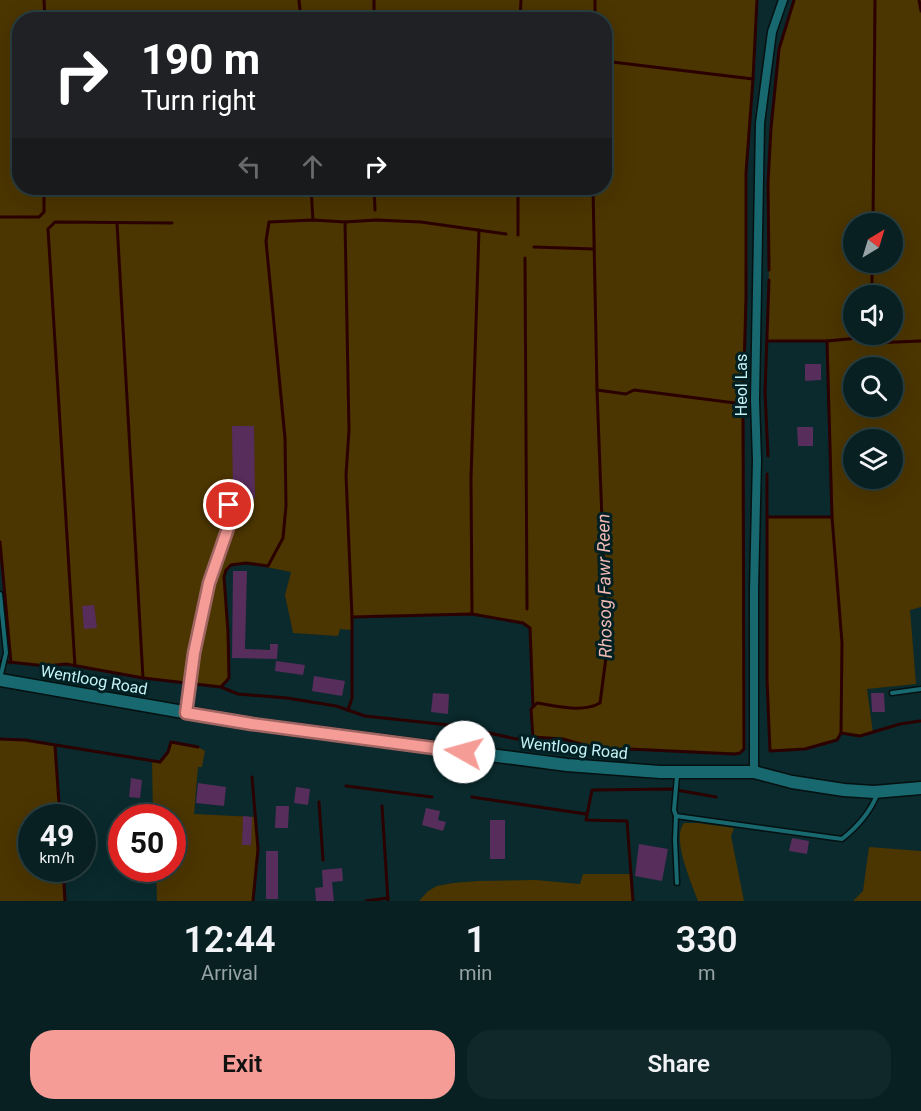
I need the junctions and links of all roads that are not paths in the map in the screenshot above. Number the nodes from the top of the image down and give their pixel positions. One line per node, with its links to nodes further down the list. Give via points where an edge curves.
1 (783, 0): 8 (street, Heol Las, via 772,32 759,146)
2 (229, 483): 7 (lane, via 228,528 209,583)
3 (0, 594): 4 (lane, via 6,652)
4 (0, 680): 7 (main road, Wentloog Road)
5 (921, 689): 6 (lane)
6 (892, 693)
7 (186, 713): 9 (main road, Wentloog Road, via 547,763)
8 (754, 771): 9 (main road, Wentloog Road); 11 (main road, Wentloog Road, via 792,782)
9 (677, 772): 12 (lane)
10 (921, 788): 11 (main road, Wentloog Road)
11 (879, 792): 12 (lane, via 842,839)
12 (676, 816): 13 (lane)
13 (677, 883)

